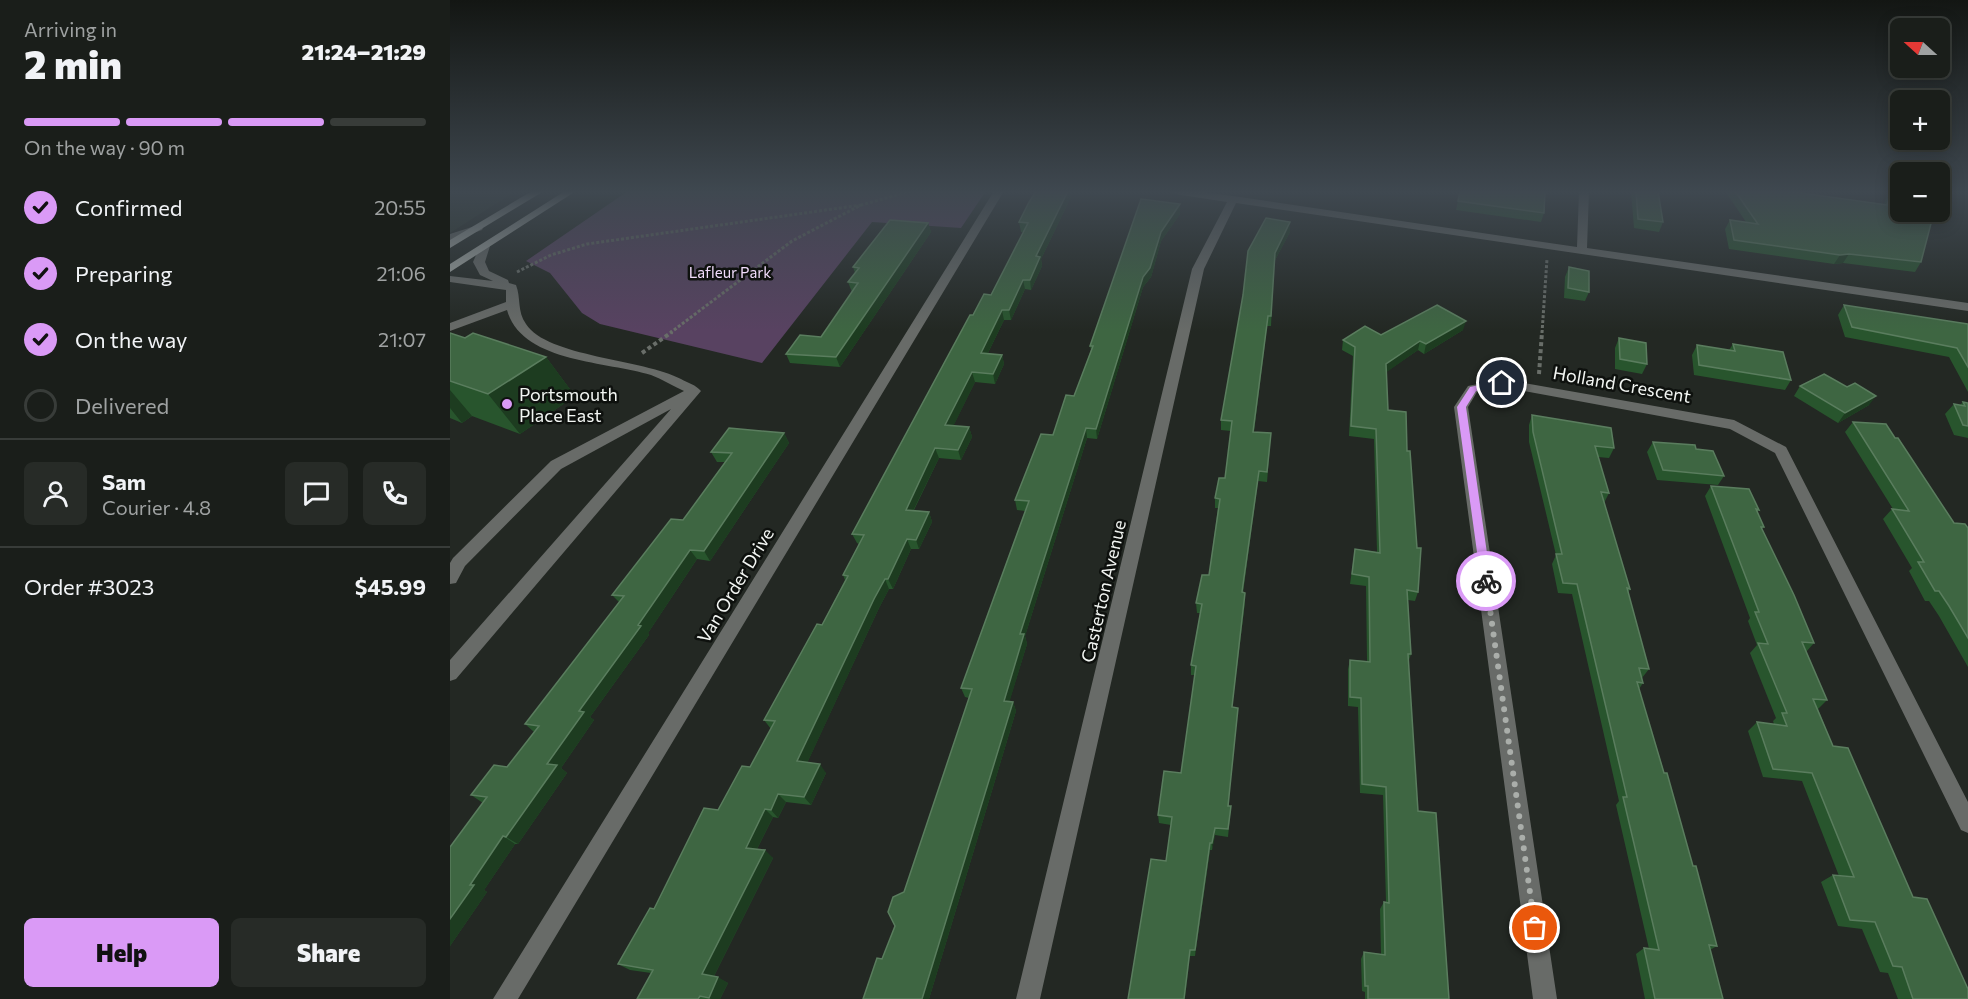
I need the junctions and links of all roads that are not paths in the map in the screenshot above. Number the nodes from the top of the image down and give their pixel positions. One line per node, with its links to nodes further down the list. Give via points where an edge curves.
1 (498, 238): 6 (main road)
2 (970, 238): 18 (street, Van Order Drive)
3 (1214, 238): 19 (street, Casterton Avenue, via 1198,269)
4 (1497, 238): 7 (street)
5 (1582, 238): 7 (street)
6 (485, 246): 8 (main road); 10 (street, via 478,262 484,273)
7 (1582, 250): 12 (street)
8 (450, 269)
9 (450, 279): 10 (street)
10 (506, 284): 11 (street)
11 (512, 304): 13 (street); 14 (street, via 515,319 527,335 540,343 658,374)
12 (1968, 307)
13 (450, 327)
14 (694, 391): 15 (street, via 556,465 459,562); 16 (street)
15 (450, 578)
16 (450, 674)
17 (1968, 823): 20 (street, Holland Crescent, via 1781,450 1734,425 1502,383 1473,388 1461,407)
18 (505, 999)
19 (1028, 999)
20 (1545, 999)

